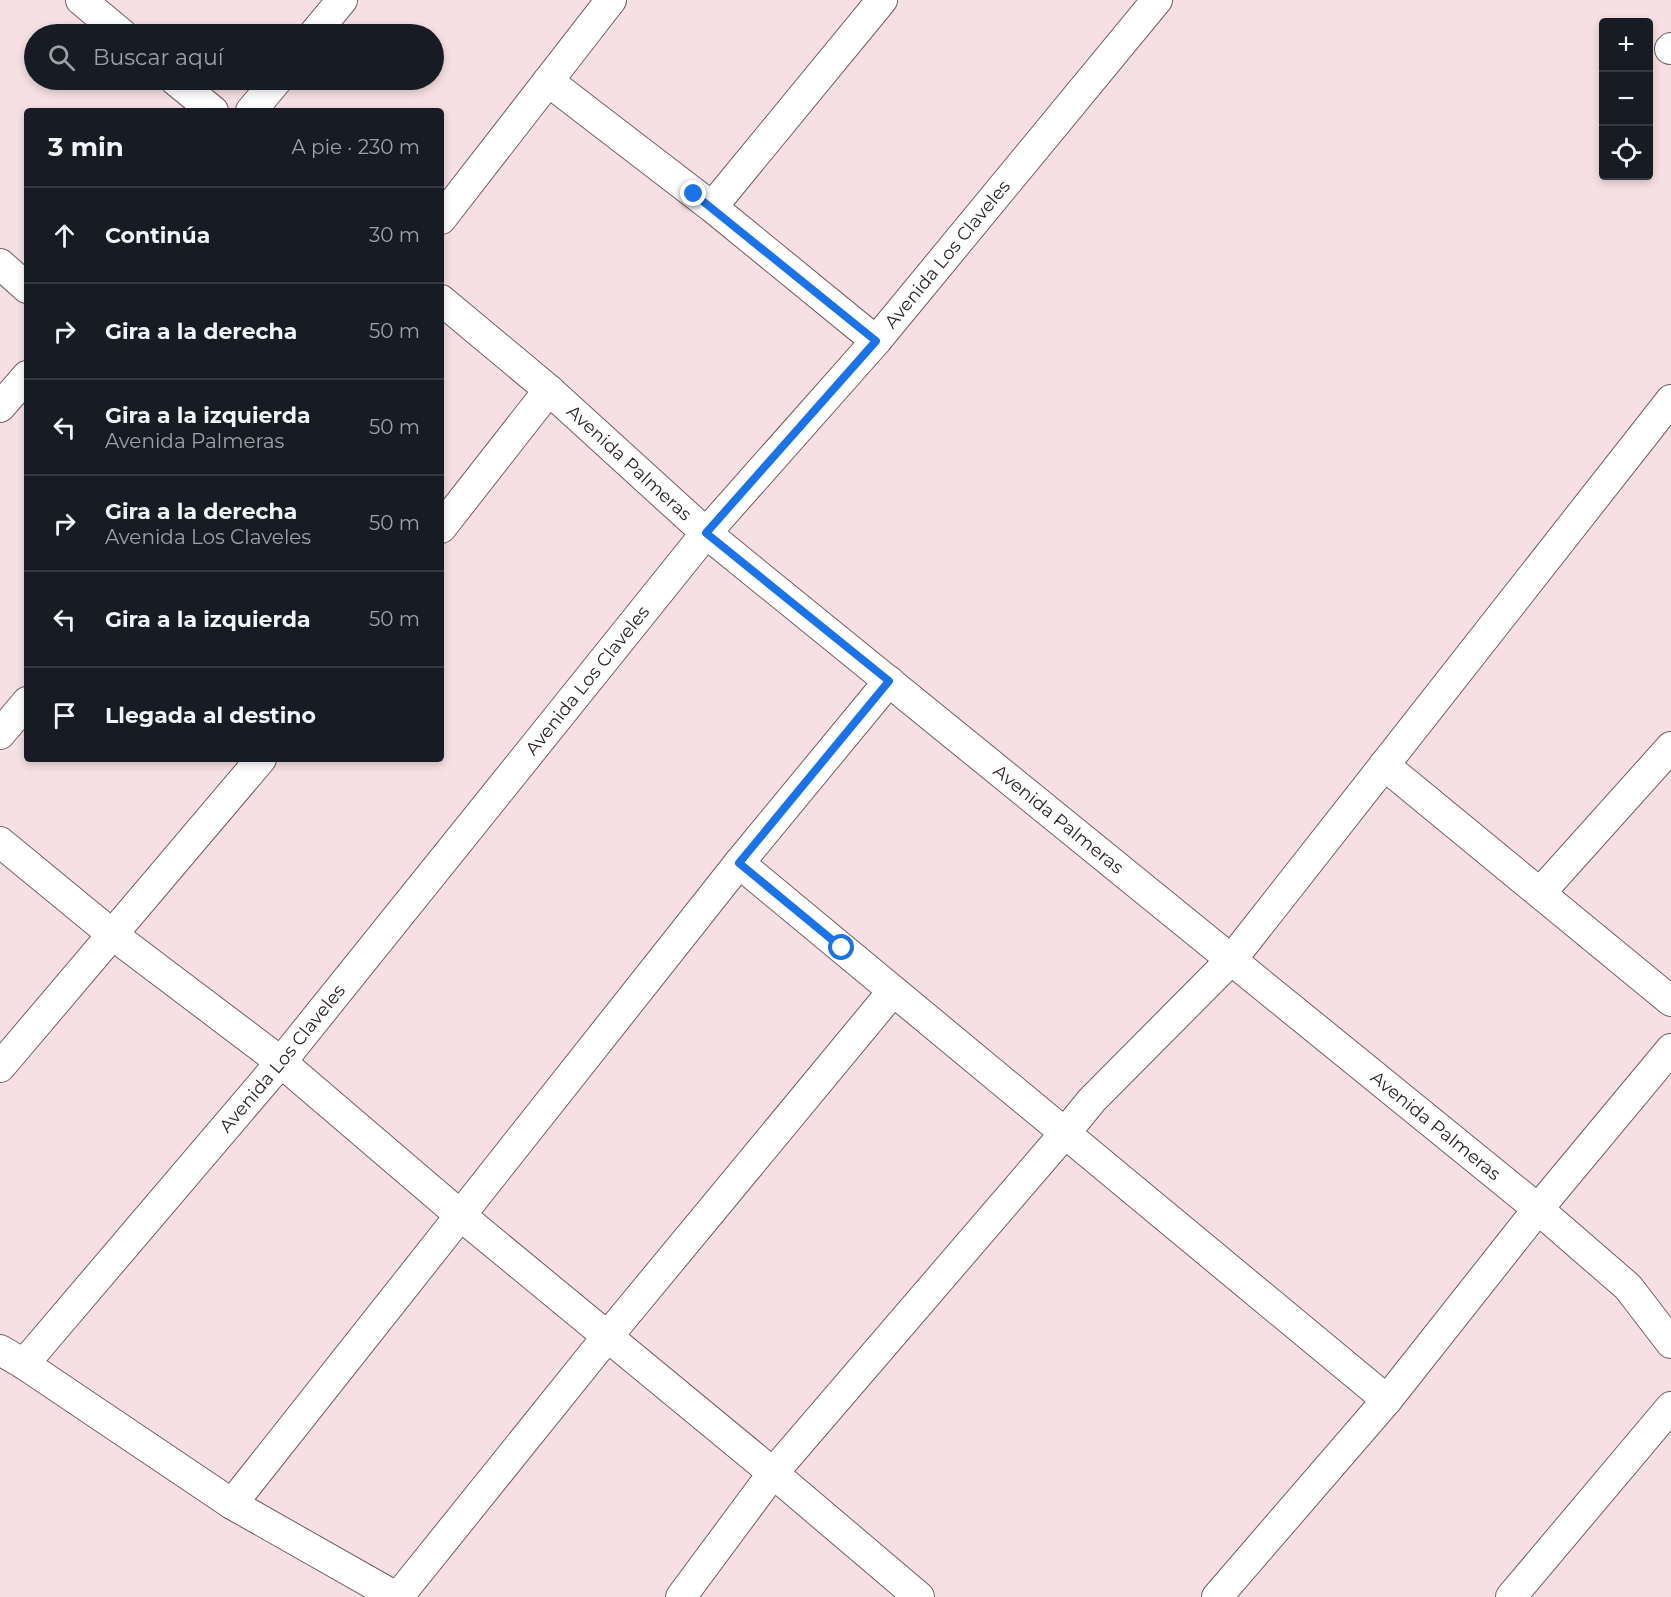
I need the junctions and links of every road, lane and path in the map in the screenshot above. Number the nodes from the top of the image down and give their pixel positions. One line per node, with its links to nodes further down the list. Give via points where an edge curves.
1 (81, 0): 6 (street)
2 (342, 0): 7 (street)
3 (611, 0): 8 (street)
4 (882, 0): 13 (street)
5 (1157, 0): 18 (street, Avenida Los Claveles)
6 (110, 24)
7 (322, 24)
8 (548, 81): 13 (street); 14 (street)
9 (187, 90): 11 (street)
10 (269, 90): 12 (street)
11 (209, 108)
12 (254, 108)
13 (712, 207): 18 (street)
14 (444, 215)
15 (0, 264): 16 (street)
16 (24, 285)
17 (444, 302): 20 (street, Avenida Palmeras)
18 (876, 341): 24 (street, Avenida Los Claveles)
19 (24, 379): 22 (street)
20 (549, 390): 23 (street); 24 (street, Avenida Palmeras)
21 (1671, 400): 30 (street)
22 (0, 407)
23 (444, 524)
24 (706, 533): 25 (street, Avenida Palmeras); 39 (street, Avenida Los Claveles)
25 (889, 681): 32 (street); 35 (street, Avenida Palmeras)
26 (24, 706): 27 (street)
27 (0, 734)
28 (1671, 747): 33 (street)
29 (258, 762): 34 (street)
30 (1384, 765): 33 (street); 35 (street)
31 (0, 842): 34 (street)
32 (739, 863): 36 (street); 43 (street)
33 (1540, 893): 37 (street)
34 (113, 935): 39 (street); 40 (street)
35 (1232, 959): 41 (street, via 1092,1100); 42 (street, Avenida Palmeras)
36 (893, 991): 41 (street); 44 (street)
37 (1671, 1001)
38 (1671, 1049): 42 (street)
39 (281, 1062): 43 (street); 46 (street, Avenida Los Claveles)
40 (0, 1067)
41 (1065, 1134): 47 (street); 49 (street)
42 (1538, 1209): 45 (street, Avenida Palmeras, via 1628,1287); 47 (street)
43 (460, 1215): 44 (street); 50 (street)
44 (607, 1336): 49 (street); 51 (street)
45 (1671, 1343)
46 (12, 1357): 50 (street)
47 (1387, 1400): 54 (street)
48 (1671, 1407): 55 (street)
49 (773, 1473): 52 (street); 53 (street)
50 (232, 1504): 51 (street)
51 (397, 1597)
52 (681, 1597)
53 (919, 1597)
54 (1217, 1597)
55 (1511, 1597)

